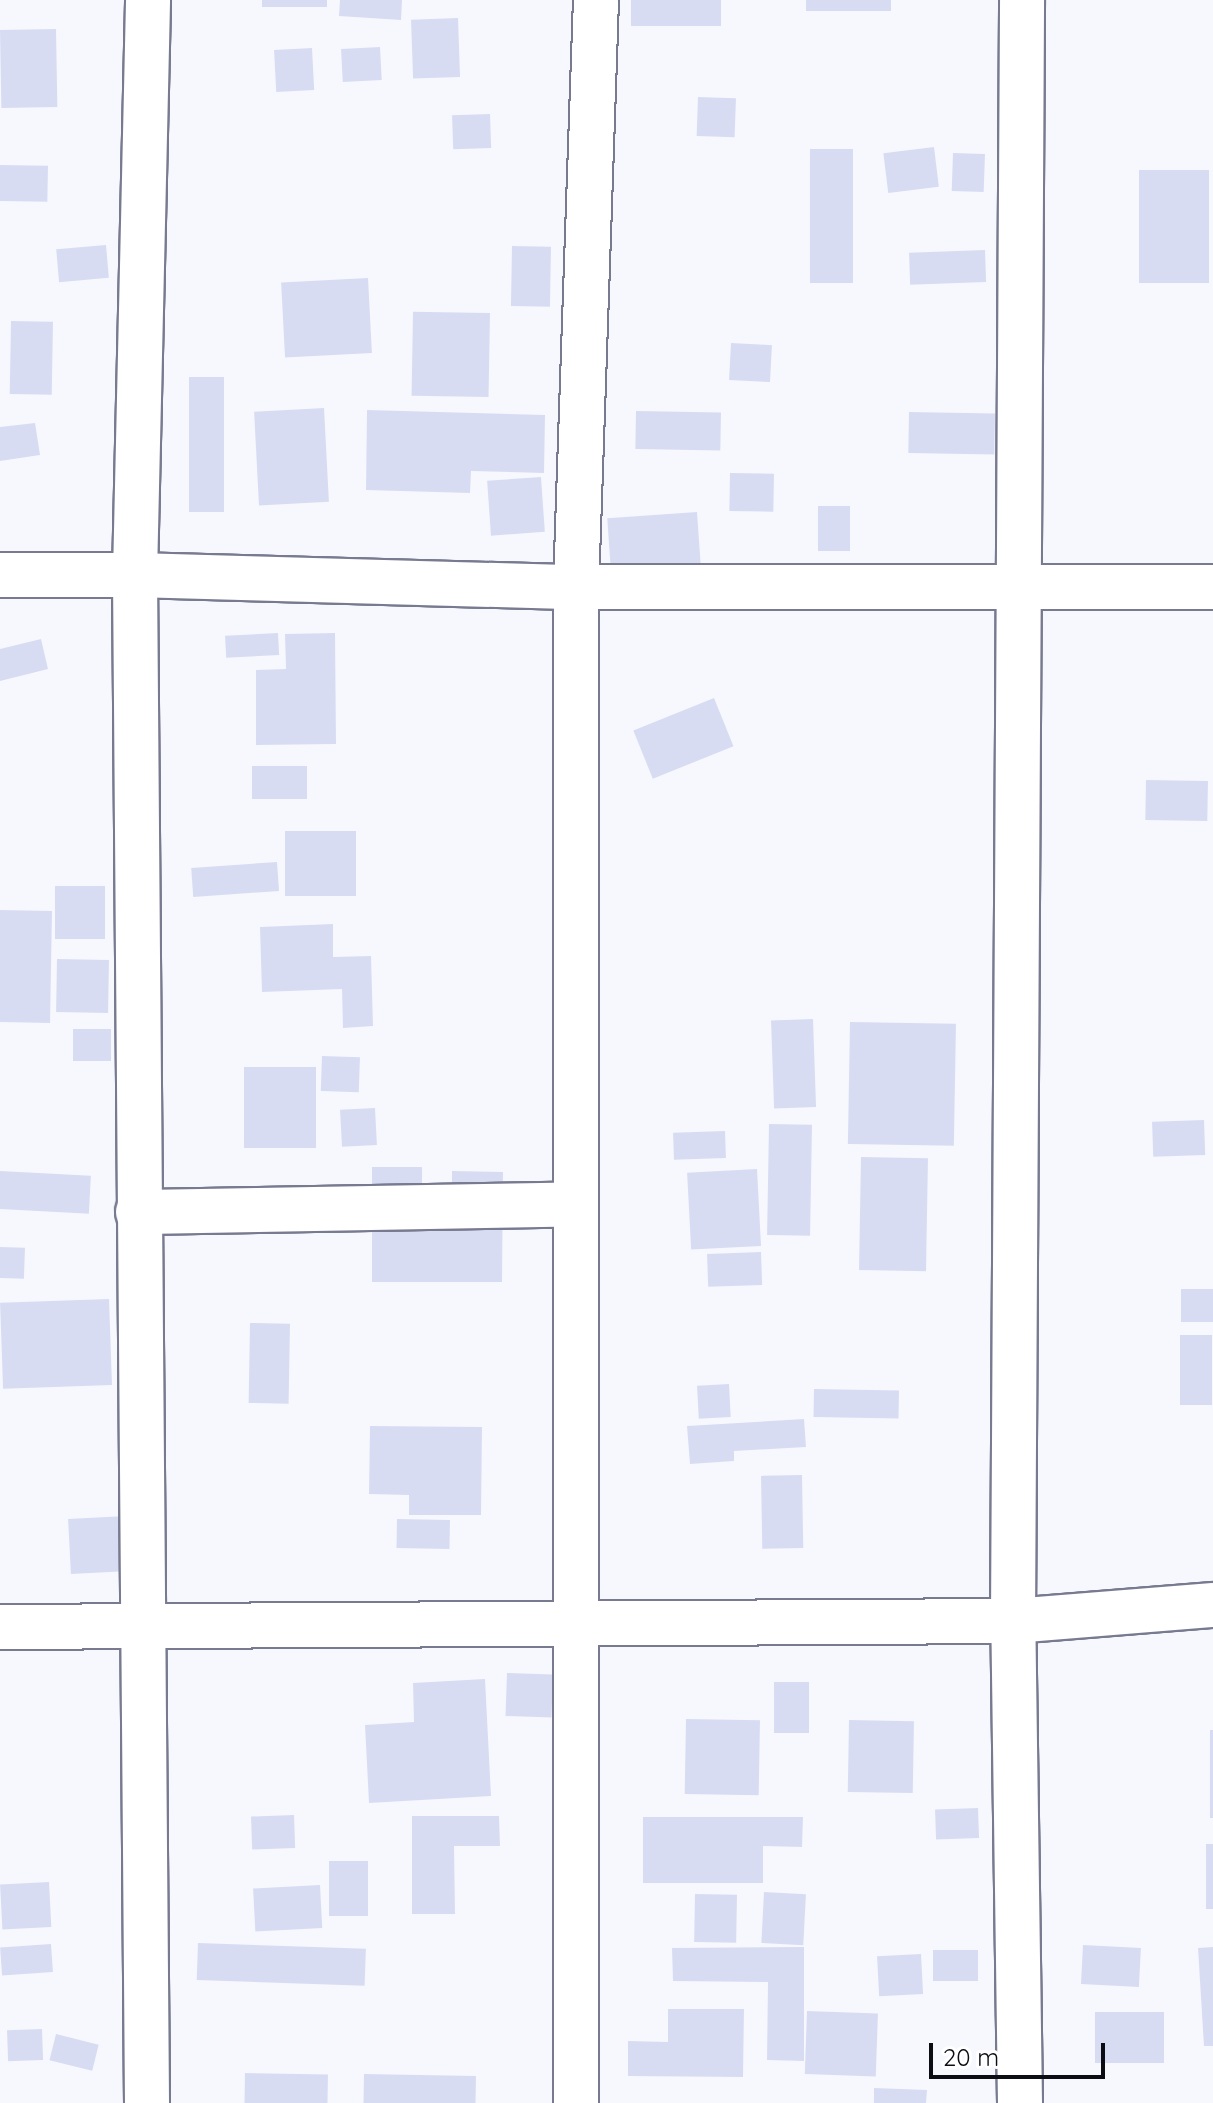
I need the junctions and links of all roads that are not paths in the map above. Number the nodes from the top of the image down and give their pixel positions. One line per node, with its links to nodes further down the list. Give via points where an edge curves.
1 (148, 0): 5 (street)
2 (596, 0): 6 (street)
3 (1022, 0): 7 (street)
4 (0, 575): 5 (street)
5 (135, 575): 6 (street); 10 (street)
6 (576, 587): 7 (street); 9 (street)
7 (1020, 587): 8 (street); 12 (street)
8 (1213, 587)
9 (576, 1204): 10 (street); 13 (street)
10 (138, 1212): 15 (street)
11 (1213, 1605): 12 (street)
12 (1013, 1621): 13 (street); 18 (street)
13 (575, 1622): 15 (street); 17 (street)
14 (0, 1627): 15 (street)
15 (140, 1627): 16 (street)
16 (147, 2103)
17 (576, 2103)
18 (1020, 2103)

